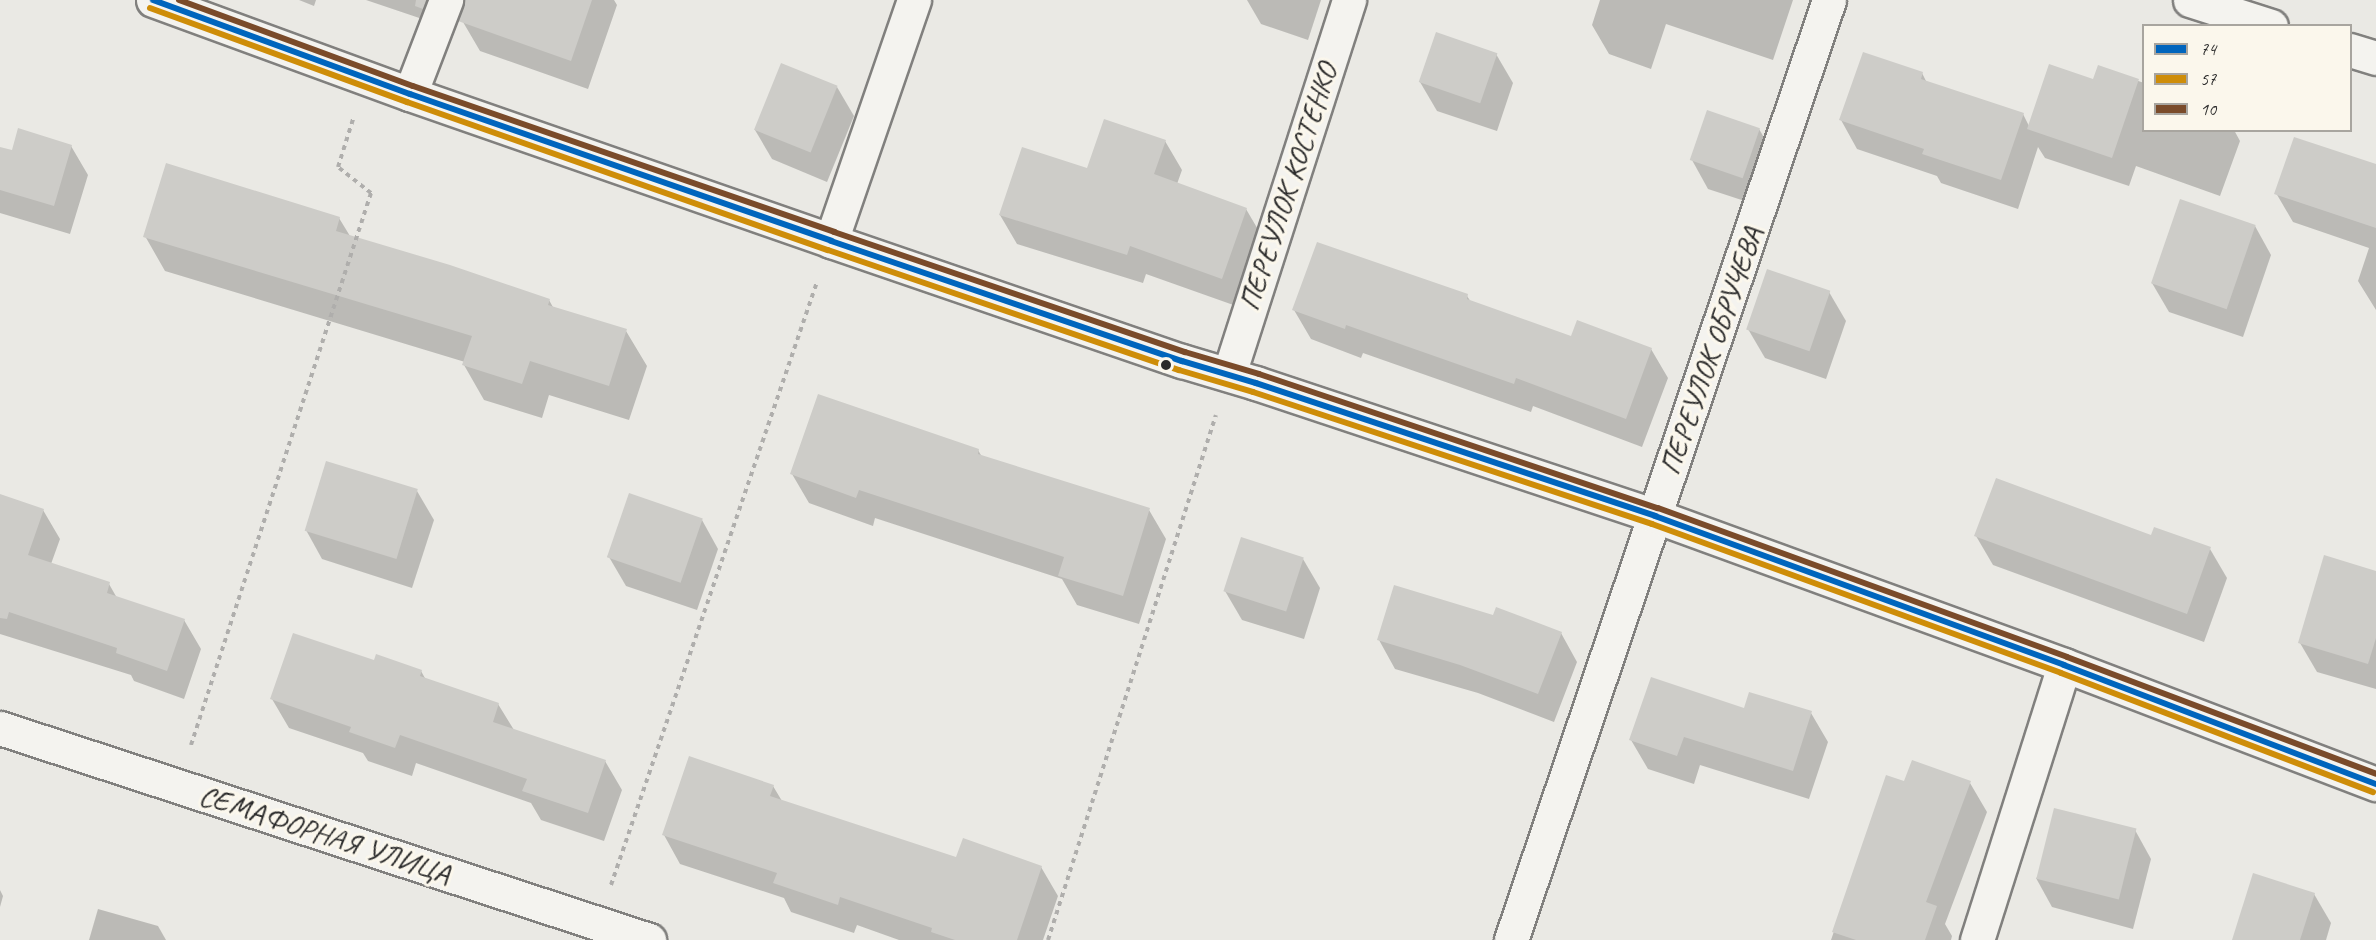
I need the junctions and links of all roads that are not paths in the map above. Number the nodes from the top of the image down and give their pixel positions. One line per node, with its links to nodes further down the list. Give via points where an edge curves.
1 (153, 0): 10 (street)
2 (446, 0): 10 (street)
3 (914, 0): 11 (street)
4 (1349, 0): 12 (street, ПЕРЕУЛОК КОСТЕНКО)
5 (1829, 0): 13 (street, ПЕРЕУЛОК ОБРУЧЕВА)
6 (2190, 0): 7 (street)
7 (2265, 24)
8 (2352, 51): 9 (street)
9 (2376, 58)
10 (410, 94): 11 (street)
11 (831, 241): 12 (street)
12 (1229, 374): 13 (street)
13 (1655, 516): 14 (street); 18 (street, ПЕРЕУЛОК ОБРУЧЕВА)
14 (2064, 665): 16 (street); 19 (street)
15 (0, 728): 17 (street, СЕМАФОРНАЯ УЛИЦА)
16 (2376, 784)
17 (649, 940)
18 (1511, 940)
19 (1977, 940)

